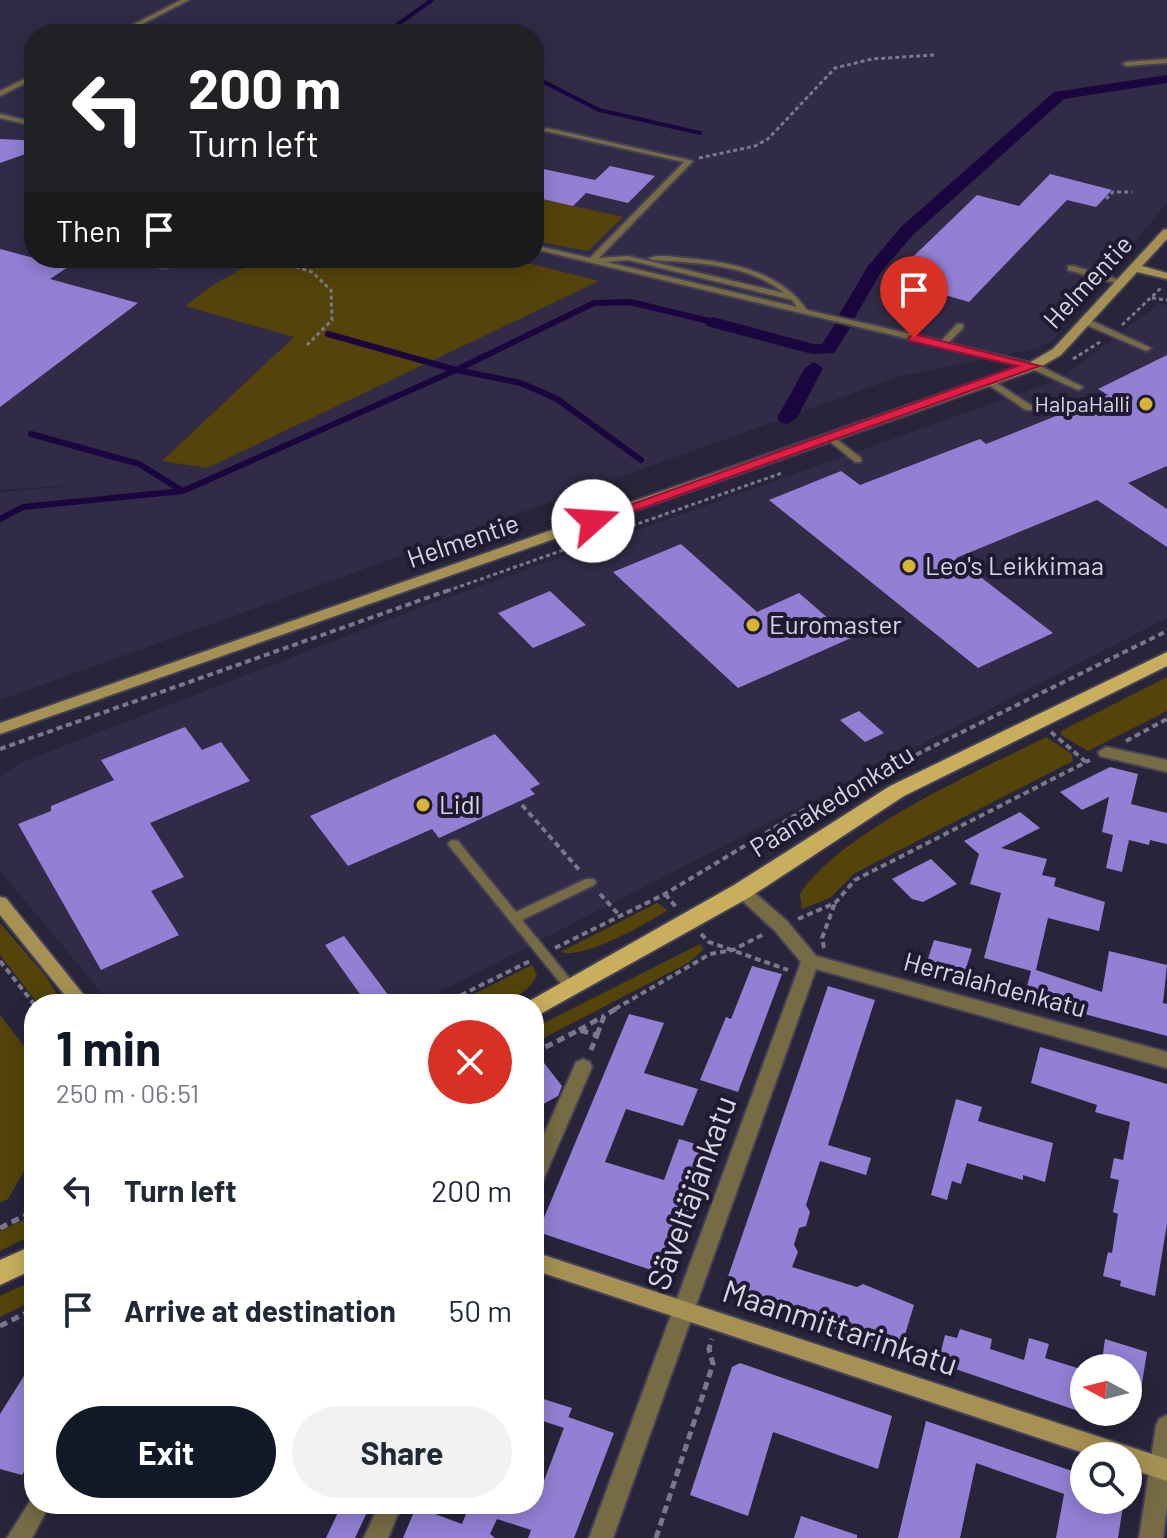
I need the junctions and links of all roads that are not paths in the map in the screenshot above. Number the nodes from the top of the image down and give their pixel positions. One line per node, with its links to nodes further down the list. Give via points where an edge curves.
1 (186, 0): 2 (lane)
2 (138, 24)
3 (1167, 61): 4 (lane)
4 (1126, 64)
5 (24, 81): 6 (lane)
6 (0, 94)
7 (0, 116): 8 (lane)
8 (24, 122)
9 (547, 130): 12 (lane, via 689,161)
10 (1167, 232): 14 (street, Helmentie)
11 (544, 249): 12 (lane)
12 (592, 261): 17 (lane); 17 (lane, via 628,258 795,298)
13 (1071, 268): 16 (lane)
14 (1135, 268): 15 (street); 16 (street, Helmentie)
15 (1167, 276)
16 (1122, 282): 18 (street, Helmentie)
17 (804, 311): 20 (lane)
18 (1085, 321): 21 (lane); 22 (street, Helmentie, via 1057,352)
19 (960, 326): 20 (lane)
20 (942, 345): 22 (lane)
21 (1147, 348)
22 (1033, 366): 23 (street, Helmentie); 24 (lane)
23 (989, 381): 25 (lane); 26 (street, Helmentie)
24 (1079, 387)
25 (1029, 408)
26 (830, 437): 27 (lane); 29 (street, Helmentie)
27 (858, 460)
28 (1167, 658): 34 (main road, Paanakedonkatu, via 897,791)
29 (0, 729)
30 (1106, 752): 31 (street)
31 (1167, 766)
32 (454, 844): 36 (lane)
33 (590, 882): 36 (lane)
34 (742, 891): 37 (street, via 781,926); 38 (main road, Paanakedonkatu)
35 (0, 903): 39 (street)
36 (515, 918): 38 (lane)
37 (814, 967): 41 (street, Herralahdenkatu); 47 (street, Säveltäjänkatu)
38 (571, 988): 40 (main road, Paanakedonkatu)
39 (74, 994)
40 (544, 1002)
41 (1167, 1060)
42 (583, 1067): 43 (street)
43 (544, 1156)
44 (24, 1261): 46 (main road)
45 (544, 1264): 47 (street, Maanmittarinkatu)
46 (0, 1273)
47 (684, 1309): 49 (street, Maanmittarinkatu); 56 (street, Säveltäjänkatu)
48 (1167, 1426): 51 (street)
49 (1085, 1442)
50 (1142, 1461): 51 (street, Maanmittarinkatu)
51 (1164, 1469): 57 (street)
52 (33, 1514): 54 (street)
53 (387, 1514): 55 (street)
54 (19, 1538)
55 (376, 1538)
56 (601, 1538)
57 (1151, 1538)

